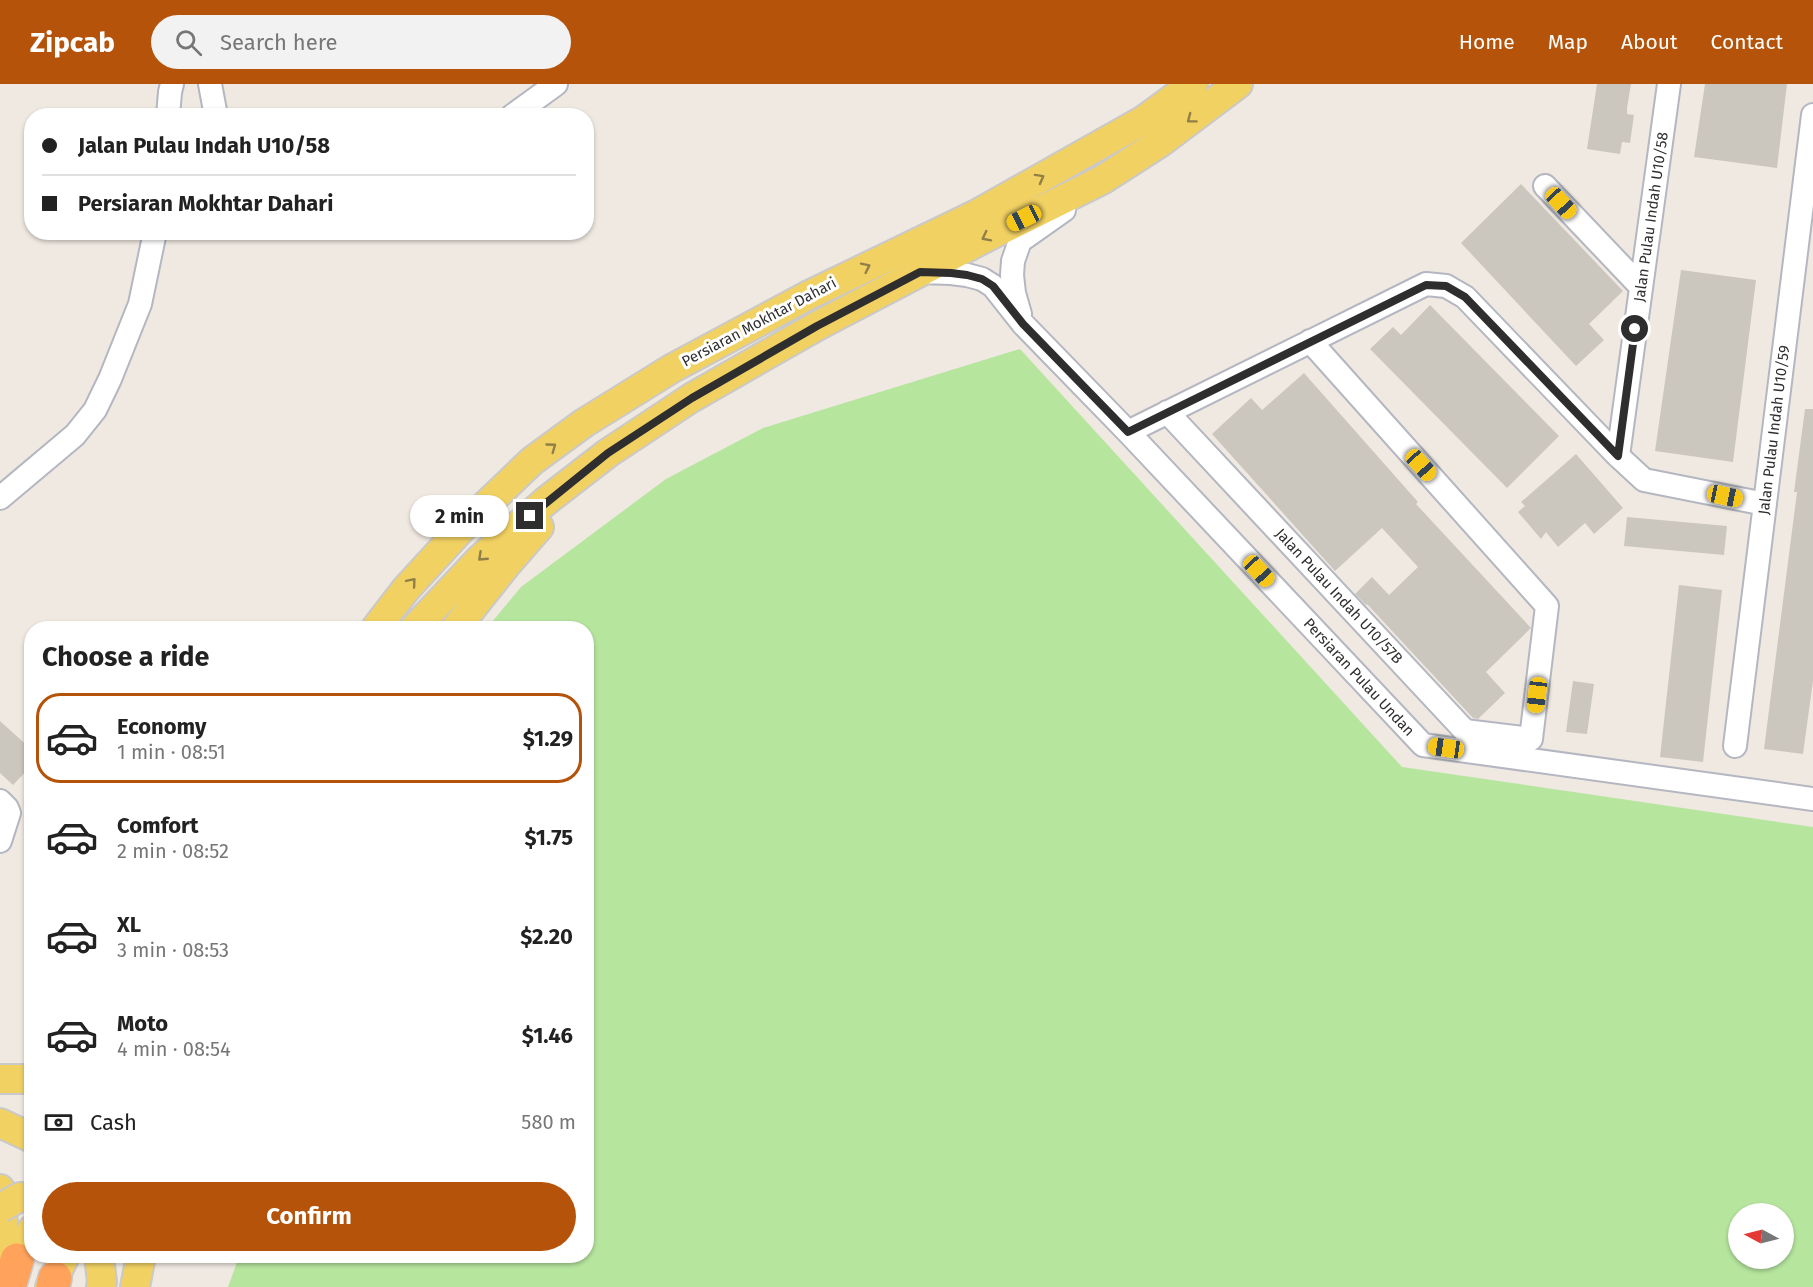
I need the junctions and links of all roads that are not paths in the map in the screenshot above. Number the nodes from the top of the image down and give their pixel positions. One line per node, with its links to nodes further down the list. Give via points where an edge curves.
1 (172, 84): 7 (street)
2 (210, 84): 8 (street)
3 (556, 84): 9 (street)
4 (1193, 84): 24 (main road, Persiaran Mokhtar Dahari, one-way to 4, via 461,529 532,461 584,423 671,369 796,302 987,208 1144,120)
5 (1238, 84): 11 (main road, Persiaran Mokhtar Dahari, one-way to 11)
6 (1669, 84): 15 (street, Jalan Pulau Indah U10/58)
7 (169, 108)
8 (214, 108)
9 (523, 108)
10 (1813, 114): 23 (street, Jalan Pulau Indah U10/59)
11 (1102, 180): 14 (main road, Persiaran Mokhtar Dahari, one-way to 14); 16 (street, via 1020,241 1012,275)
12 (1545, 186): 15 (street)
13 (153, 240): 22 (street, via 140,304 95,410 75,435)
14 (920, 272): 16 (street, Persiaran Pulau Undan, via 982,279 993,286); 20 (main road, Persiaran Mokhtar Dahari, via 720,381)
15 (1641, 287): 21 (street, Jalan Pulau Indah U10/58)
16 (1023, 324): 19 (street, Persiaran Pulau Undan)
17 (1310, 341): 18 (street); 18 (street, Jalan Pulau Indah U10/57B, via 1547,606 1532,739 1466,731); 21 (street, via 1426,285 1446,286 1465,297)
18 (1167, 412): 19 (street)
19 (1128, 432): 28 (street, Persiaran Pulau Undan, via 1423,745)
20 (608, 453): 25 (main road, Persiaran Mokhtar Dahari, one-way to 25, via 480,559); 26 (main road, via 506,565)
21 (1618, 456): 23 (street, via 1644,480)
22 (0, 498)
23 (1765, 504): 27 (street, Jalan Pulau Indah U10/59)
24 (381, 621)
25 (422, 621)
26 (462, 621)
27 (1736, 746)
28 (1813, 799)
29 (0, 801): 30 (street, via 9,813)
30 (0, 842)
31 (0, 1079): 32 (main road)
32 (24, 1079)
33 (0, 1122): 34 (main road)
34 (24, 1134)
35 (0, 1189): 41 (main road)
36 (24, 1197): 37 (main road, bridge)
37 (0, 1208)
38 (24, 1244): 41 (main road)
39 (100, 1263): 42 (main road)
40 (140, 1263): 43 (main road)
41 (7, 1275)
42 (101, 1287)
43 (135, 1287)

